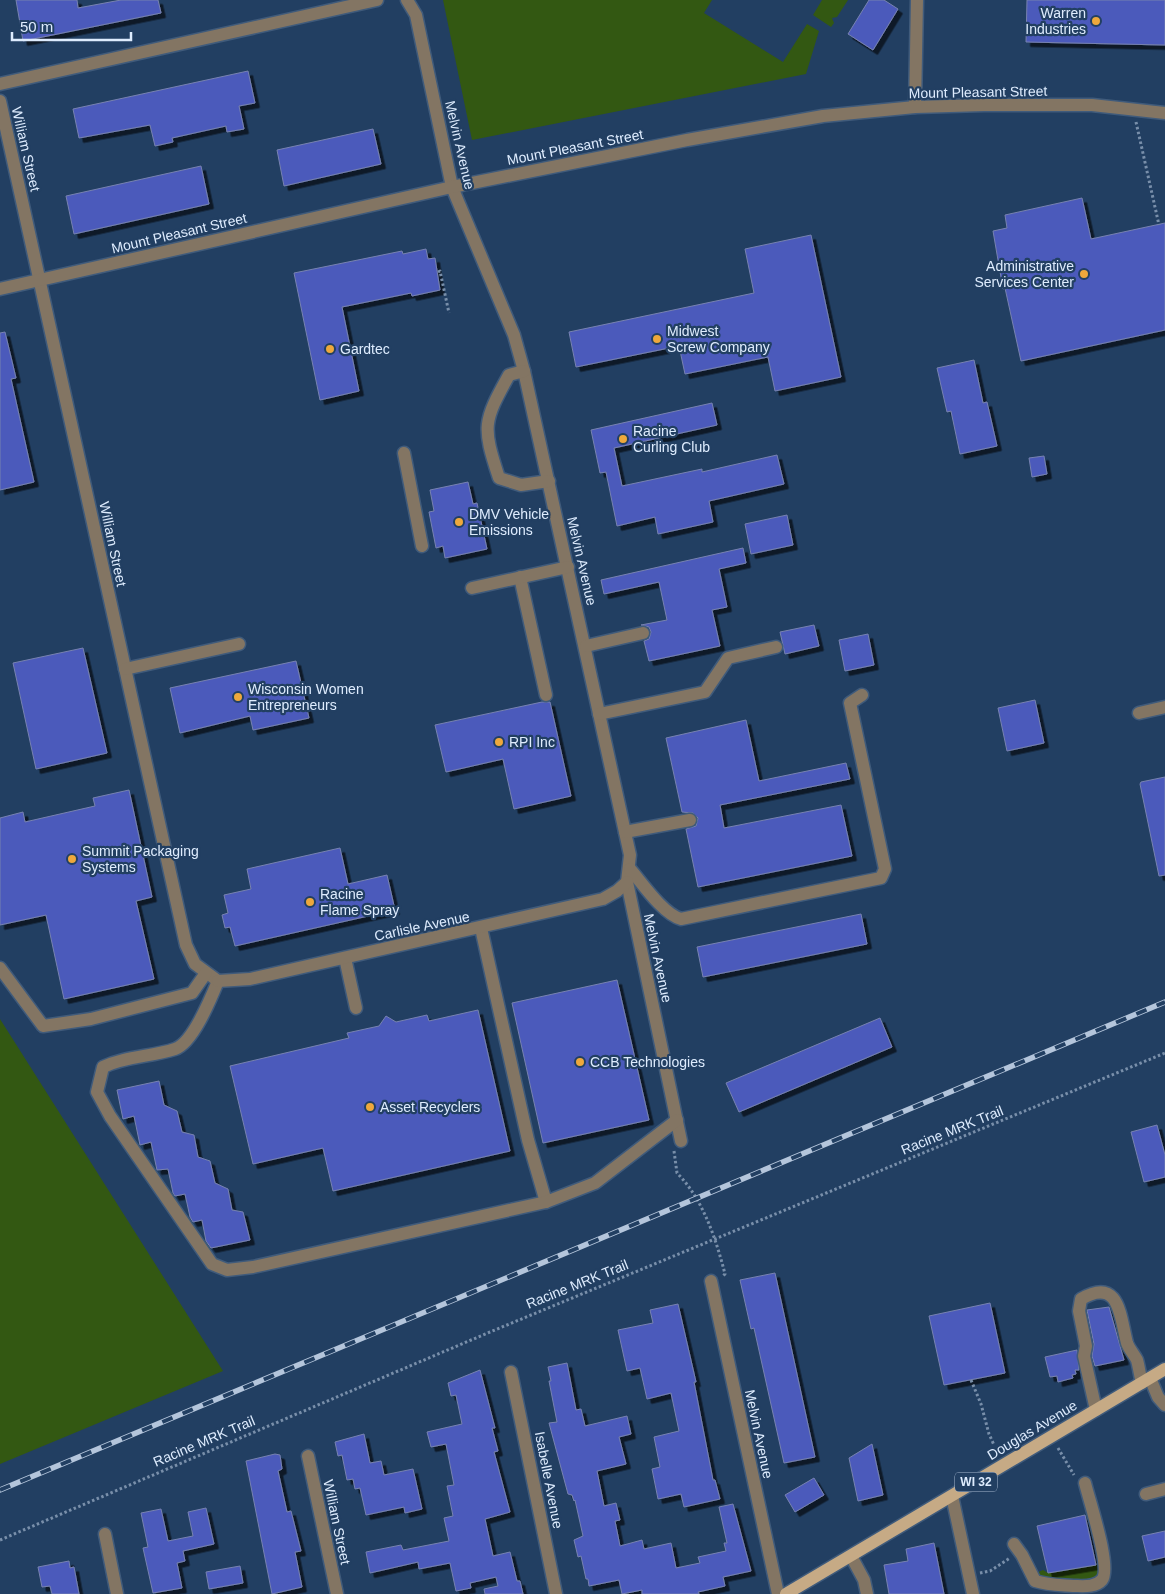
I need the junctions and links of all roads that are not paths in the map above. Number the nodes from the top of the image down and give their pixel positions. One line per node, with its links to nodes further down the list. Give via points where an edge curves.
1 (376, 0): 4 (street)
2 (407, 0): 8 (street, Melvin Avenue, via 416,15)
3 (917, 0): 6 (street)
4 (0, 84)
5 (0, 101): 9 (street, William Street)
6 (915, 107): 7 (street, Mount Pleasant Street, via 1092,106); 8 (street, Mount Pleasant Street, via 848,112)
7 (1165, 113)
8 (452, 187): 9 (street, Mount Pleasant Street); 11 (street, Melvin Avenue, via 511,328)
9 (40, 280): 10 (street, Mount Pleasant Street); 22 (street, William Street)
10 (0, 289)
11 (524, 371): 13 (street, Melvin Avenue); 13 (street, via 509,374 490,410 486,436 499,478 521,485)
12 (404, 453): 14 (street)
13 (548, 481): 15 (street, Melvin Avenue)
14 (422, 546)
15 (568, 566): 16 (street); 20 (street, Melvin Avenue)
16 (520, 577): 17 (street); 23 (street)
17 (472, 588)
18 (643, 633): 20 (street)
19 (239, 644): 22 (street)
20 (586, 646): 27 (street, Melvin Avenue)
21 (776, 647): 27 (street, via 728,658 705,692)
22 (125, 669): 34 (street, William Street, via 186,945 194,964)
23 (546, 695)
24 (862, 695): 30 (street, via 850,703 885,869 881,878 681,919 675,918)
25 (1165, 708): 26 (street)
26 (1139, 713)
27 (600, 714): 29 (street, Melvin Avenue)
28 (690, 820): 29 (street)
29 (625, 832): 30 (street, Melvin Avenue, via 630,855)
30 (628, 876): 31 (street, Carlisle Avenue, via 603,899); 37 (street, Melvin Avenue)
31 (481, 928): 32 (street, Carlisle Avenue); 39 (street, via 528,1140)
32 (345, 958): 35 (street, Carlisle Avenue, via 250,979); 36 (street)
33 (0, 968): 34 (street, via 43,1026 91,1019 192,994)
34 (206, 973): 35 (street, William Street)
35 (218, 981): 39 (street, via 201,1021 177,1049 116,1061 103,1067 97,1092 110,1116 212,1264 227,1270 253,1267)
36 (356, 1008)
37 (677, 1120): 38 (street, Melvin Avenue); 39 (street, via 595,1183)
38 (681, 1139)
39 (546, 1202)
40 (711, 1281): 59 (street, Melvin Avenue)
41 (1165, 1369): 43 (main road, Douglas Avenue / WI 32)
42 (511, 1372): 58 (street, Isabelle Avenue)
43 (1146, 1381): 44 (street); 45 (main road, Douglas Avenue / WI 32); 45 (street, via 1128,1346 1118,1304 1105,1293 1090,1294 1081,1299 1079,1311 1086,1346 1084,1356)
44 (1165, 1405)
45 (1096, 1410): 50 (main road, Douglas Avenue / WI 32)
46 (308, 1456): 57 (street, William Street)
47 (1080, 1481): 55 (street, via 1104,1558 1102,1580)
48 (1165, 1489): 49 (street)
49 (1146, 1494)
50 (952, 1496): 53 (main road, Douglas Avenue / WI 32); 62 (street)
51 (105, 1534): 56 (street)
52 (1014, 1544): 54 (street)
53 (851, 1556): 60 (main road, Douglas Avenue / WI 32); 61 (street, via 864,1580)
54 (1035, 1581): 55 (street); 63 (street)
55 (1091, 1586): 64 (street)
56 (117, 1594)
57 (337, 1594)
58 (556, 1594)
59 (778, 1594)
60 (786, 1594)
61 (867, 1594)
62 (973, 1594)
63 (1043, 1594)
64 (1080, 1594)

